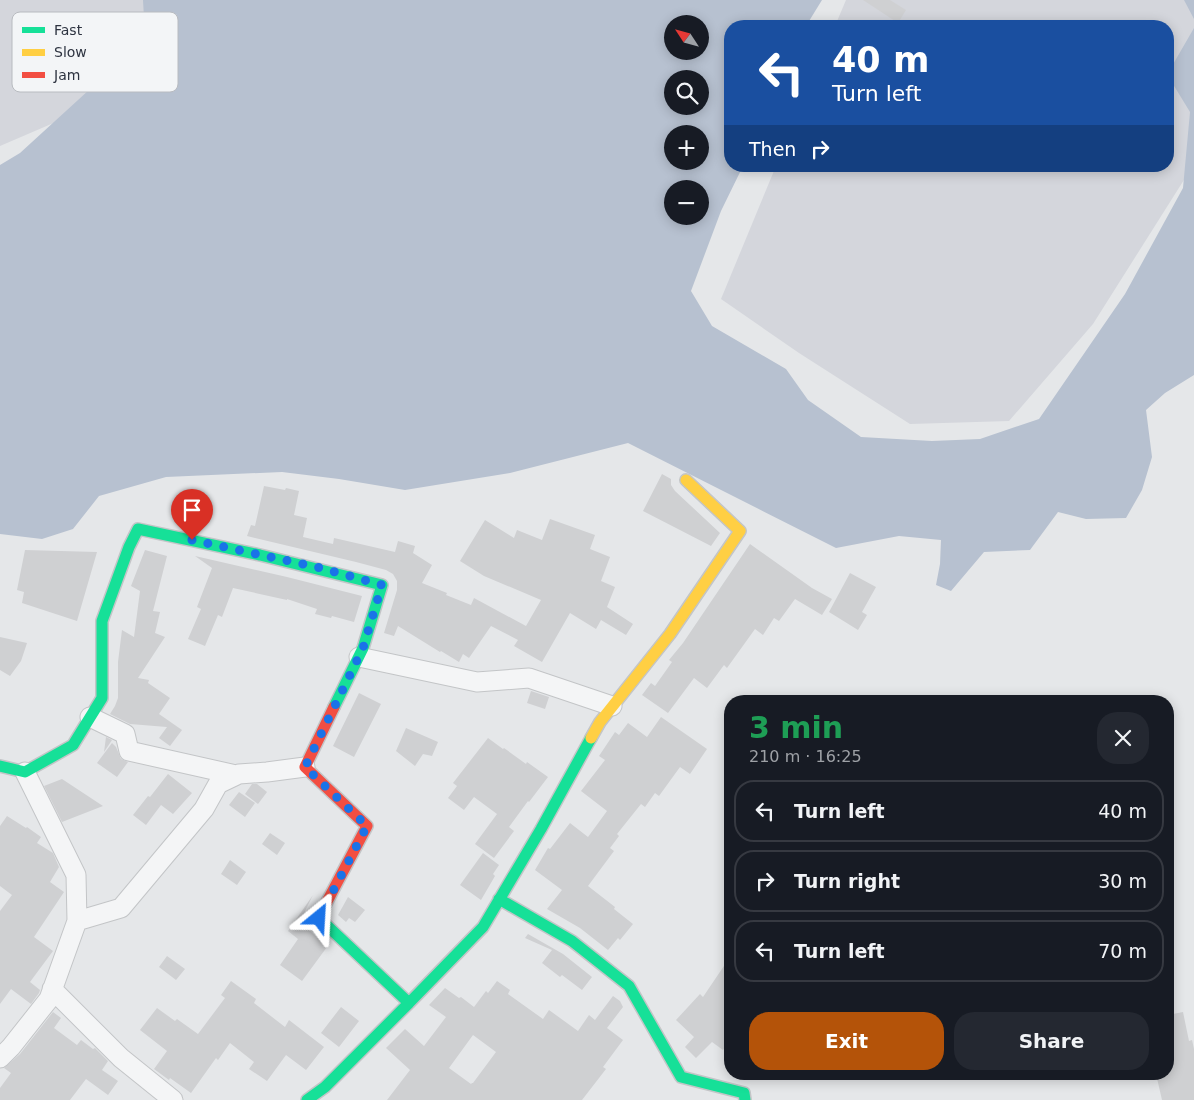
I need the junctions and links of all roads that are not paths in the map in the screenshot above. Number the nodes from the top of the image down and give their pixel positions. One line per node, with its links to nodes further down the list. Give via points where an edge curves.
1 (686, 480): 3 (street, via 740,531 670,634)
2 (359, 657): 3 (street, via 477,682 529,678); 4 (street, via 382,585 321,568 138,528 102,621 102,698); 6 (street)
3 (612, 706): 9 (street)
4 (90, 717): 7 (street, via 73,745); 8 (street, via 125,734 129,751)
5 (0, 766): 7 (street)
6 (305, 767): 8 (street); 12 (street, via 367,826 319,918)
7 (25, 772): 10 (street, via 76,875)
8 (236, 775): 10 (street, via 218,784 204,809 121,908)
9 (499, 899): 12 (street, via 483,926); 16 (street, via 572,941 629,986 681,1077 744,1093)
10 (77, 920): 11 (street)
11 (52, 989): 13 (street, via 48,999); 14 (street, via 121,1058)
12 (409, 1003): 15 (street, via 325,1087)
13 (0, 1058)
14 (173, 1100)
15 (307, 1100)
16 (745, 1100)

